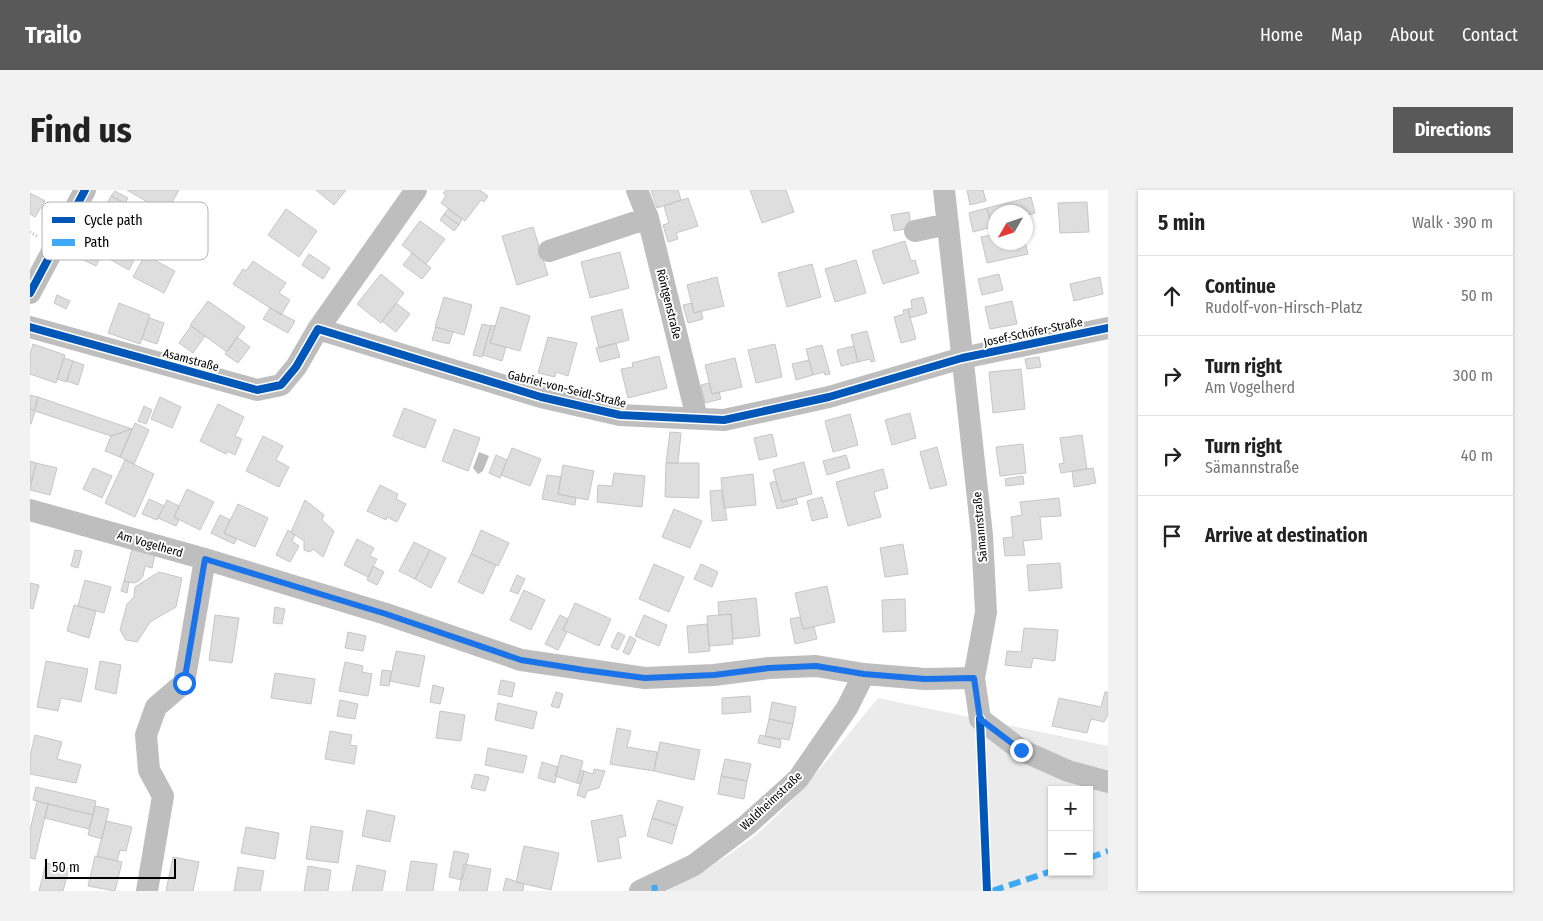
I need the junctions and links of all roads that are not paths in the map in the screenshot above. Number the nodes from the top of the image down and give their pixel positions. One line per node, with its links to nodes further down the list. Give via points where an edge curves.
1 (85, 190): 5 (street)
2 (416, 190): 14 (street, Asamstraße)
3 (638, 190): 6 (street, Röntgenstraße)
4 (944, 190): 7 (street, Sämannstraße)
5 (79, 202)
6 (648, 218): 9 (street); 16 (street, Röntgenstraße)
7 (948, 224): 8 (street); 15 (street, Sämannstraße)
8 (916, 231)
9 (549, 251)
10 (48, 260): 11 (street)
11 (30, 293)
12 (30, 327): 14 (street, Asamstraße, via 257,390 281,386)
13 (1108, 328): 15 (street, Josef-Schöfer-Straße)
14 (318, 329): 16 (street, Gabriel-von-Seidl-Straße, via 541,397 620,416)
15 (962, 358): 16 (street, Gabriel-von-Seidl-Straße, via 829,397 724,420); 20 (street, Sämannstraße, via 982,535 986,612)
16 (697, 418)
17 (30, 510): 18 (street, Am Vogelherd)
18 (205, 559): 19 (street, Am Vogelherd, via 386,614 521,660 645,678 816,666); 22 (street, via 184,683 156,707 146,735 149,770 163,796)
19 (864, 674): 20 (street, Am Vogelherd, via 925,679); 23 (street, Waldheimstraße, via 847,708 798,779 748,825 694,865)
20 (974, 678): 21 (street, Sämannstraße, via 980,719 1021,750 1068,771)
21 (1108, 782)
22 (147, 891)
23 (640, 891)

